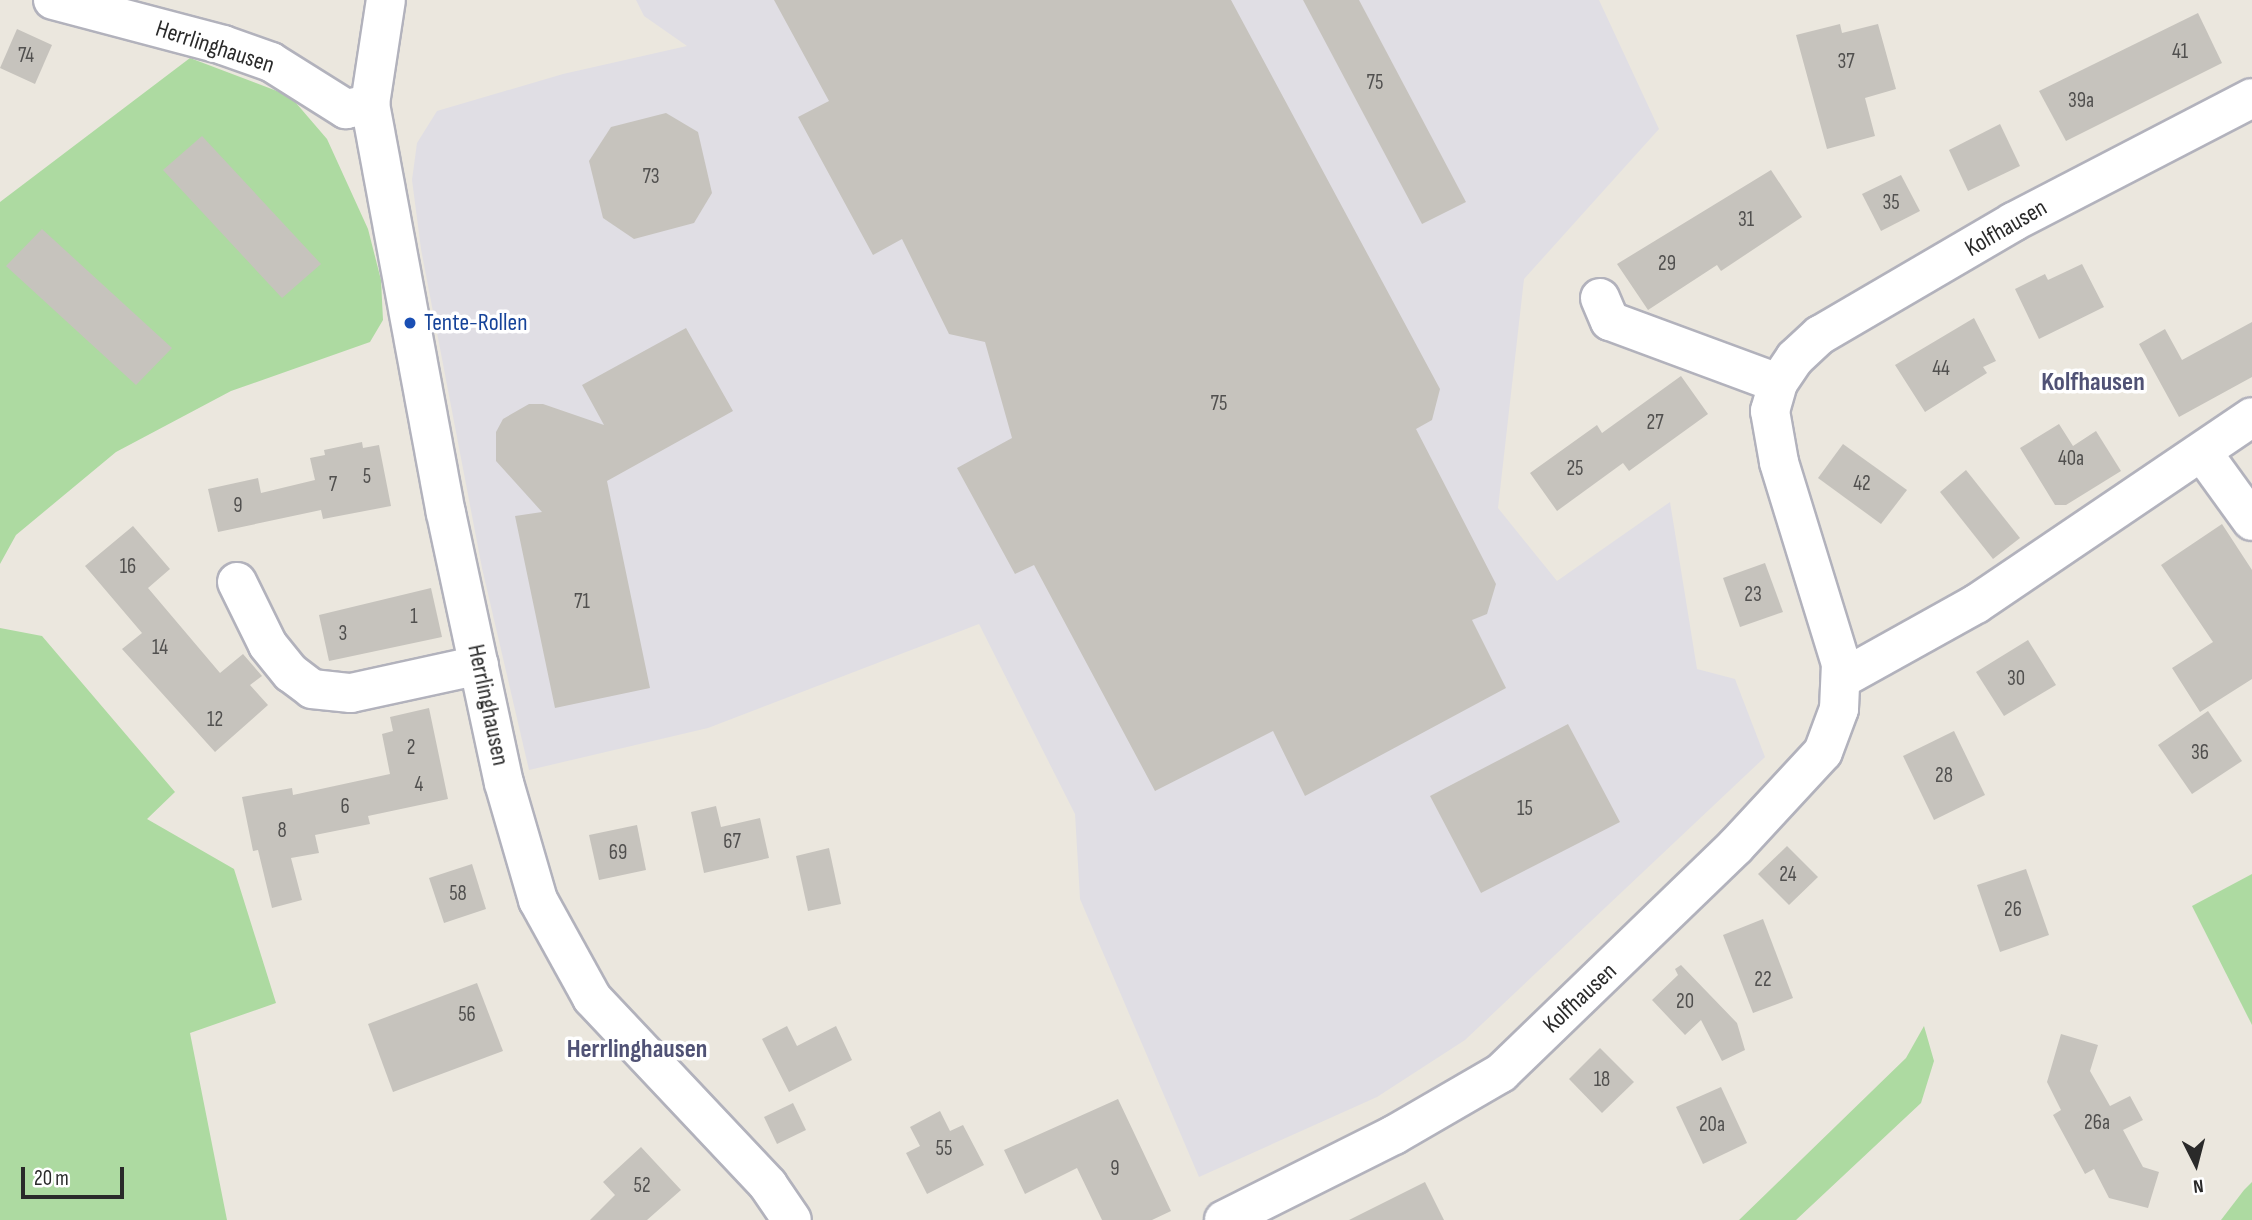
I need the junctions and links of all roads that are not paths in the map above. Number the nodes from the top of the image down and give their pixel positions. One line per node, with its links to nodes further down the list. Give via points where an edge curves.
1 (53, 0): 4 (street, Herrlinghausen, via 271,62 345,109)
2 (386, 0): 4 (street, Herrlinghausen)
3 (2252, 98): 6 (street, Kolfhausen, via 2013,222 1820,335 1795,358)
4 (370, 104): 11 (street, Herrlinghausen, via 416,363)
5 (1600, 298): 6 (street, via 1610,321)
6 (1778, 383): 12 (street, Kolfhausen, via 1770,411 1779,463)
7 (2252, 417): 8 (street)
8 (2202, 452): 9 (street); 12 (street, via 1976,604)
9 (2252, 521)
10 (237, 582): 11 (street, via 268,645 313,689 351,693)
11 (480, 665): 13 (street, Herrlinghausen, via 520,845 538,901 559,945 592,998 759,1175)
12 (1843, 678): 14 (street, Kolfhausen, via 1831,738 1808,773 1501,1073 1394,1135)
13 (792, 1220)
14 (1224, 1220)

